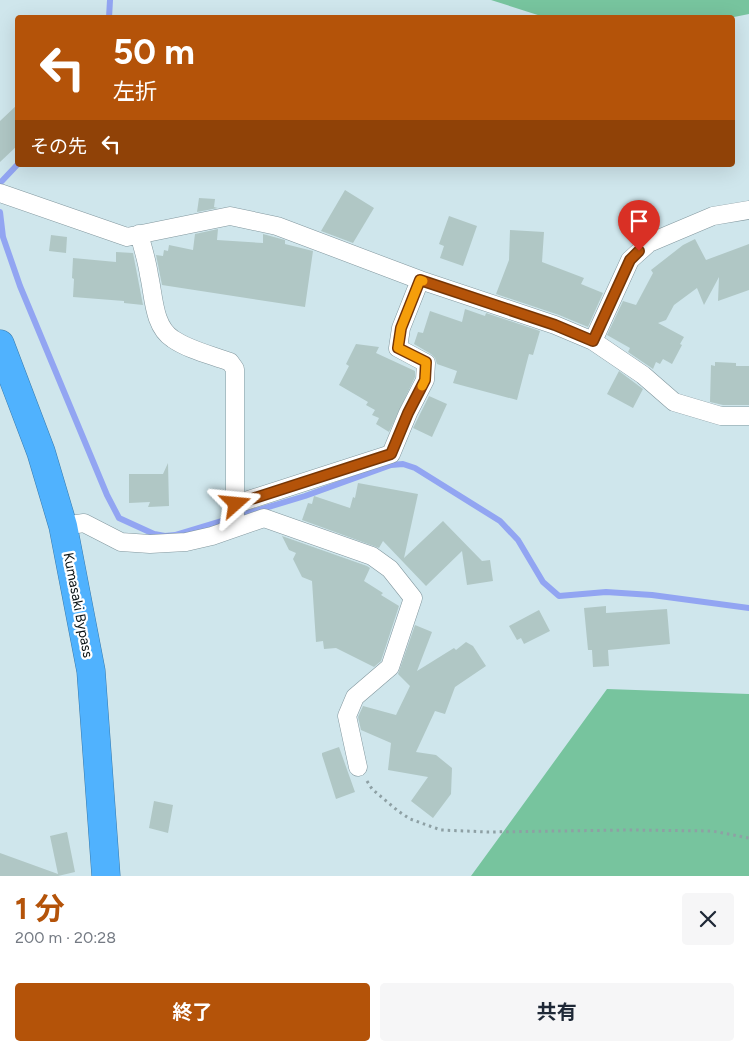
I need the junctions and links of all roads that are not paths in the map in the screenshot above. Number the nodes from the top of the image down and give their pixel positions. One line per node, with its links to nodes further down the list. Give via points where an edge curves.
1 (1, 193): 3 (street, via 127,237)
2 (749, 210): 5 (street, via 713,216 649,243 630,260)
3 (139, 234): 4 (street, via 230,216 277,226); 8 (street, via 157,316 163,329 180,343 230,362 234,369)
4 (420, 280): 5 (street); 8 (street, via 401,328 398,348 426,362 425,380 391,454)
5 (593, 341): 7 (street, via 644,375 674,402 721,416)
6 (0, 344): 9 (highway, Kumasaki Bypass, via 41,452)
7 (749, 416)
8 (236, 504): 10 (street)
9 (63, 526): 10 (street, via 84,523 121,542 150,544 186,542); 12 (highway, Kumasaki Bypass, via 91,671)
10 (234, 529): 11 (street, via 264,518 372,556 390,569 413,598 390,667 355,697 347,716)
11 (358, 767)
12 (106, 876)

